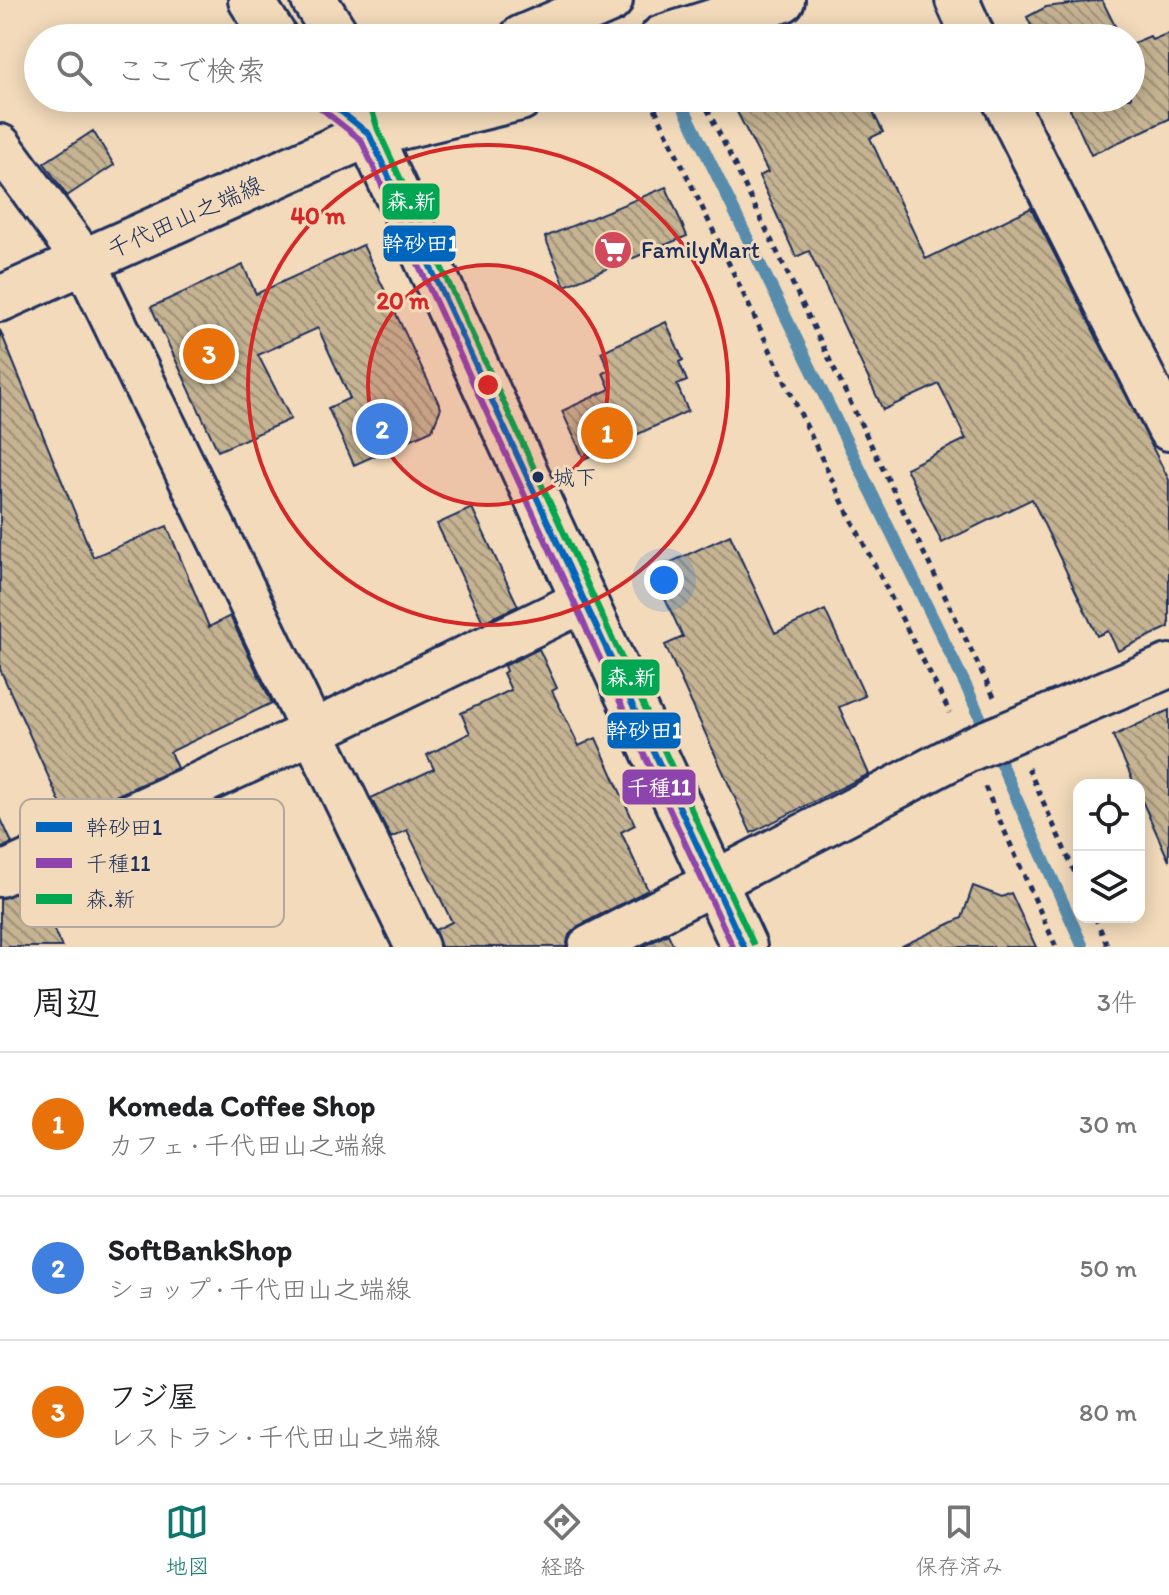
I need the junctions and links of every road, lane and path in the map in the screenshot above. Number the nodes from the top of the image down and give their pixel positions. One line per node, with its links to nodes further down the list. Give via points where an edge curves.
1 (251, 0): 6 (street)
2 (314, 0): 7 (street)
3 (610, 0): 8 (street)
4 (782, 0): 9 (street)
5 (957, 0): 10 (street)
6 (266, 24)
7 (329, 24)
8 (554, 24)
9 (706, 24)
10 (968, 24)
11 (398, 112): 15 (street, 千代田山之端線)
12 (657, 112): 23 (path, via 844,505)
13 (708, 112): 23 (path)
14 (1010, 112): 19 (street)
15 (363, 116): 17 (street, 千代田山之端線); 20 (street)
16 (0, 146): 17 (street)
17 (85, 262): 18 (street, 千代田山之端線); 22 (street)
18 (0, 299)
19 (1169, 429)
20 (583, 601): 22 (street); 28 (street)
21 (1169, 666): 23 (street)
22 (310, 733): 24 (street); 30 (street)
23 (990, 740): 26 (path); 28 (street); 33 (path)
24 (166, 799)
25 (20, 866): 27 (street)
26 (1073, 872)
27 (0, 875)
28 (716, 883): 31 (street); 32 (street)
29 (1098, 923): 34 (path)
30 (417, 947)
31 (590, 947)
32 (744, 947)
33 (1056, 947)
34 (1108, 947)

